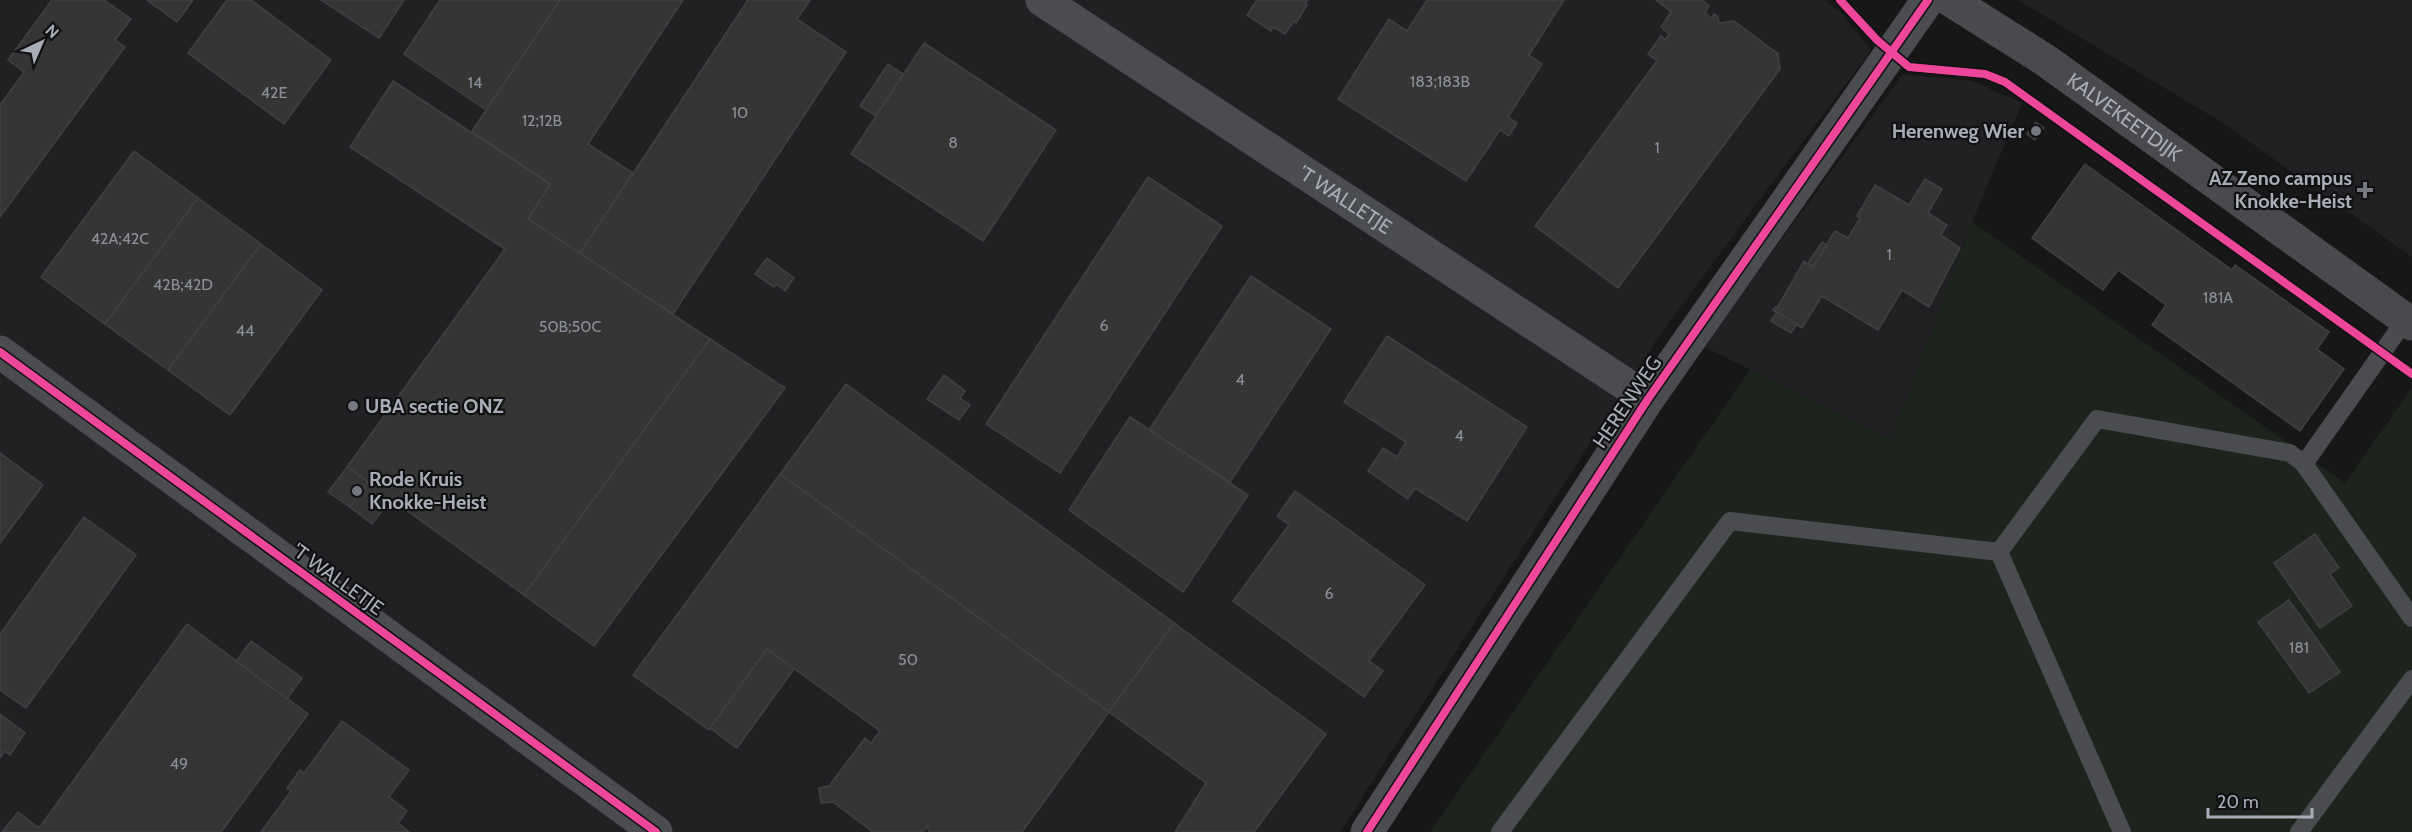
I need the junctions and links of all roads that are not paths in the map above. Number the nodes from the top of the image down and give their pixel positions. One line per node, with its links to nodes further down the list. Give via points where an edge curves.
1 (1042, 0): 6 (street, 'T WALLETJE)
2 (1928, 0): 6 (street, HERENWEG)
3 (1950, 0): 4 (street, KALVEKEETDIJK, via 2045,60)
4 (2409, 322): 7 (lane)
5 (0, 352): 12 (street, 'T WALLETJE)
6 (1648, 399): 13 (street, HERENWEG)
7 (2304, 464): 8 (lane, via 2290,453 2097,419); 9 (lane)
8 (1999, 552): 11 (lane, via 1730,521); 14 (lane)
9 (2412, 618)
10 (2412, 679): 15 (lane)
11 (1504, 830)
12 (656, 832)
13 (1367, 832)
14 (2122, 832)
15 (2299, 832)

